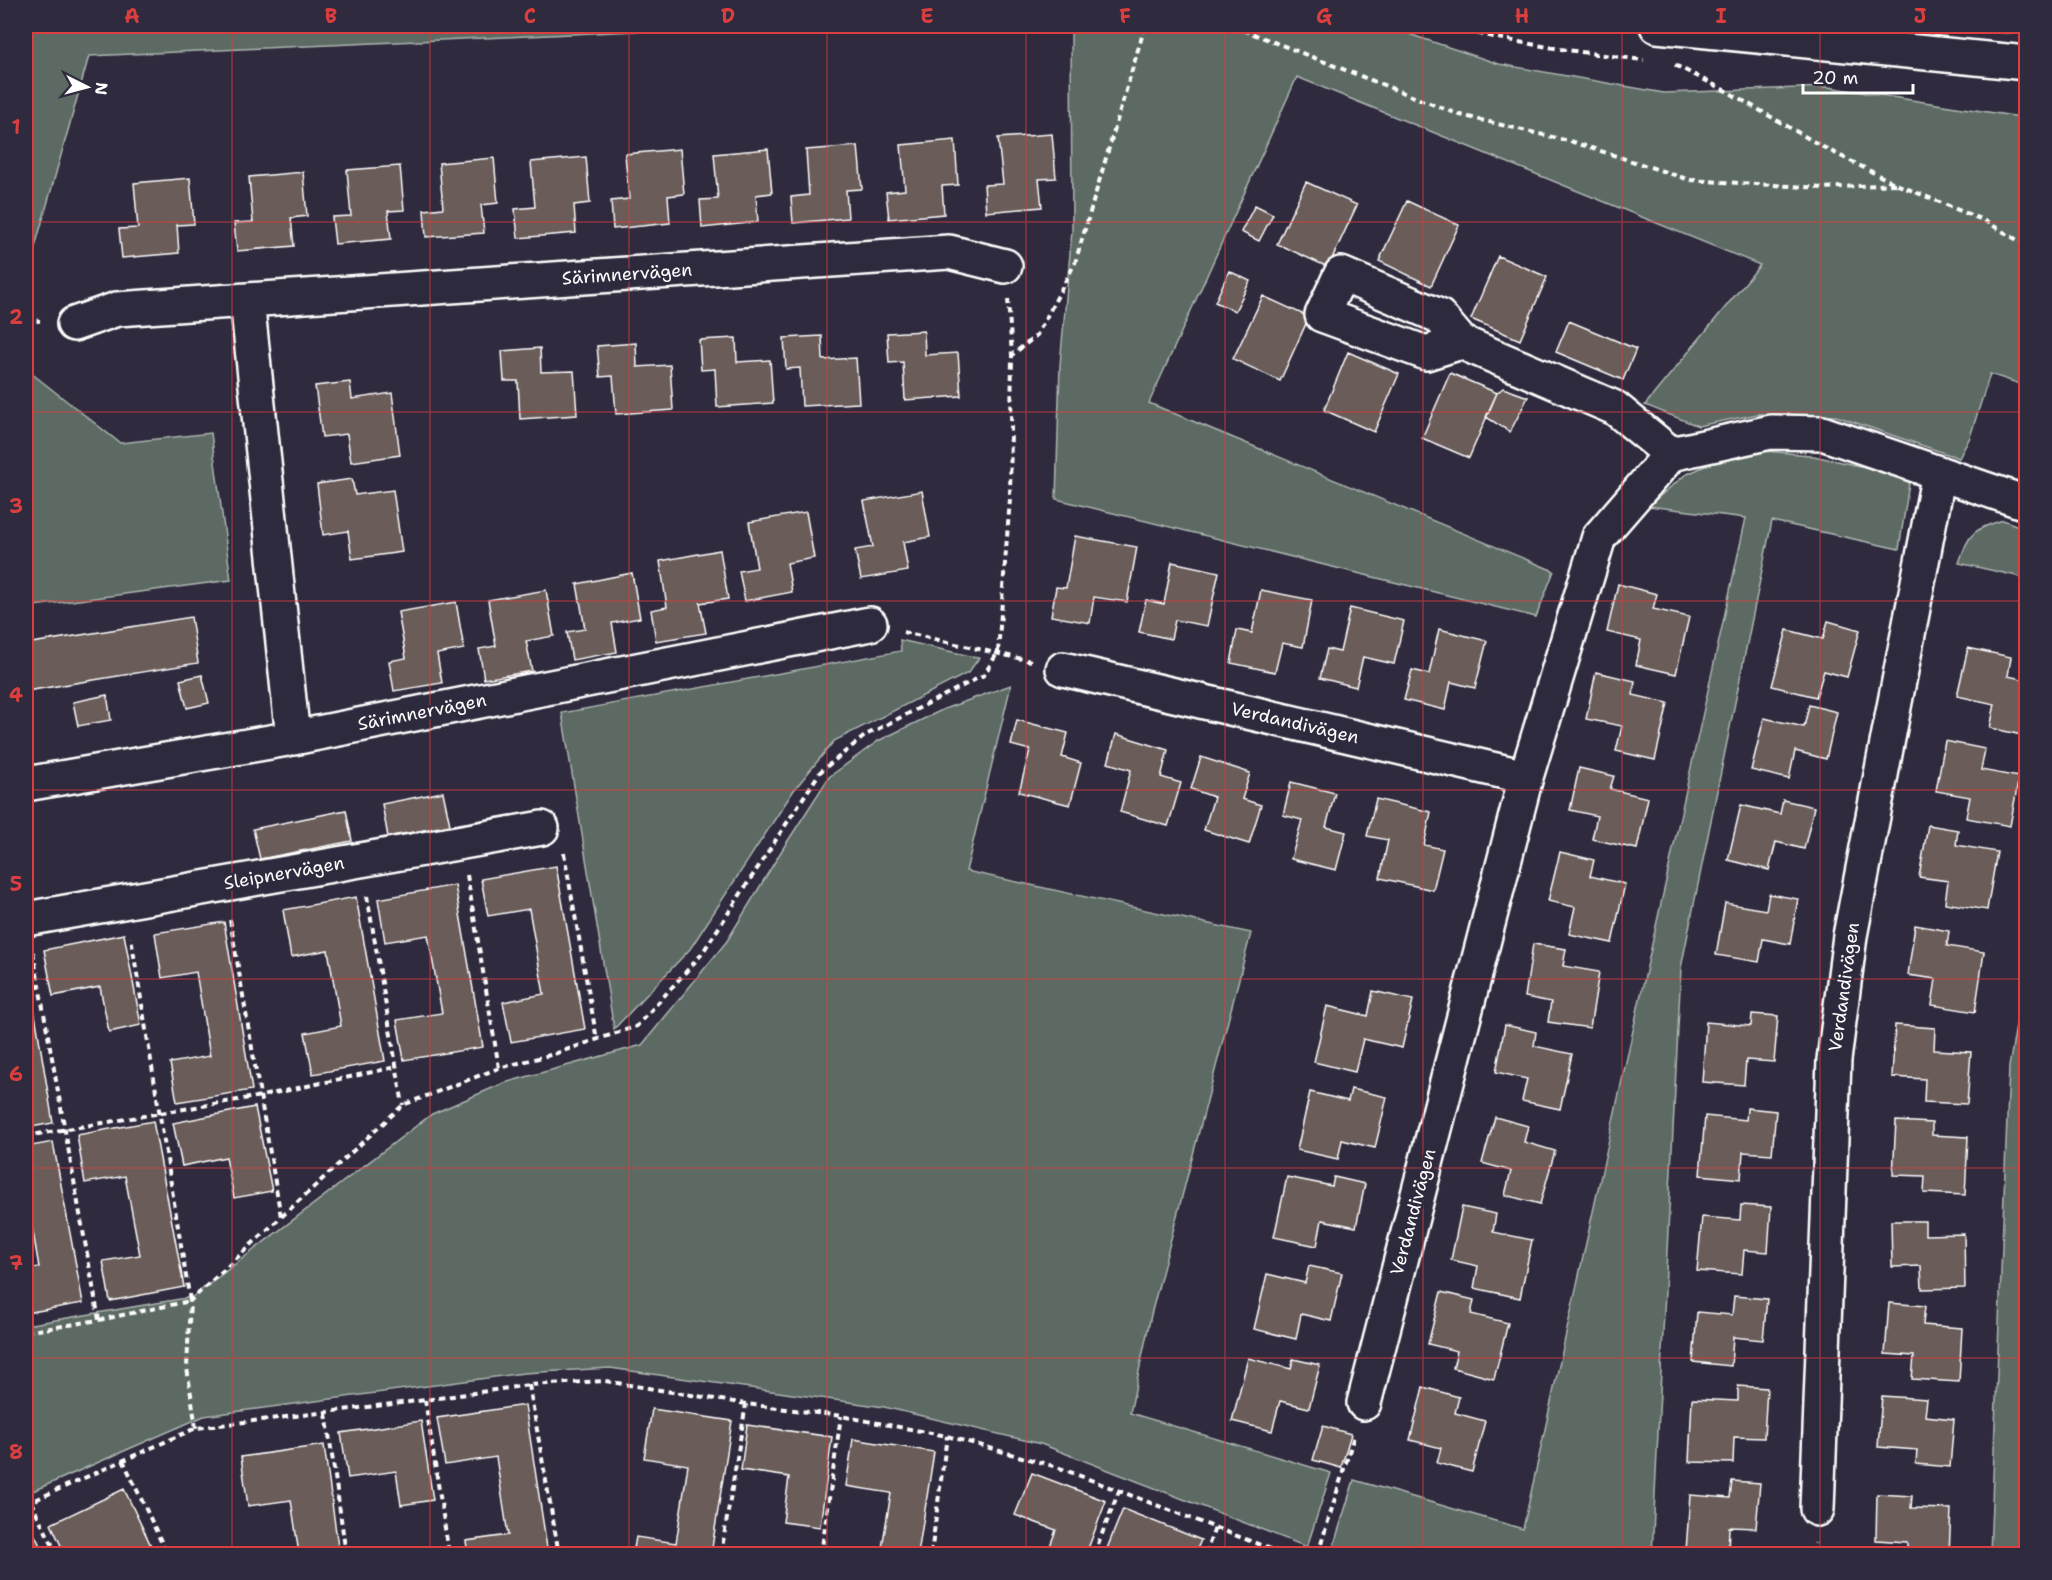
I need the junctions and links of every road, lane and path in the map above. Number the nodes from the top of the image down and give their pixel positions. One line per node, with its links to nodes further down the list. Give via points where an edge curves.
1 (1145, 26): 14 (path, via 1075,264 1037,335)
2 (1233, 26): 8 (path, via 1460,115 1573,142 1690,180 1821,188)
3 (1447, 26): 5 (path, via 1488,37)
4 (1657, 26): 6 (street)
5 (1651, 61)
6 (2026, 63)
7 (1673, 64): 8 (path)
8 (1896, 184): 9 (path, via 1985,221)
9 (2026, 245)
10 (1005, 266): 11 (street, Särimnervägen, via 949,252); 14 (path)
11 (248, 300): 12 (street, Särimnervägen, via 117,309); 21 (street)
12 (74, 324)
13 (1461, 342): 15 (street, via 1615,408)
14 (1012, 355): 19 (path, via 1010,499)
15 (1671, 454): 16 (street, via 1771,432 1822,433); 22 (street, Verdandivägen, via 1599,537)
16 (1939, 473): 17 (street); 54 (street, Verdandivägen, via 1850,936 1834,1060)
17 (2026, 504)
18 (870, 624): 19 (path); 21 (street, Särimnervägen)
19 (998, 652): 30 (path, via 984,675 866,735 820,772 701,955 637,1026)
20 (1064, 669): 22 (street, Verdandivägen)
21 (293, 738): 23 (street, Särimnervägen)
22 (1526, 777): 44 (street, Verdandivägen)
23 (26, 784)
24 (542, 828): 25 (street, Sleipnervägen); 30 (path, via 562,840)
25 (461, 842): 26 (street, Sleipnervägen); 32 (path)
26 (360, 859): 27 (street, Sleipnervägen); 31 (path)
27 (224, 883): 28 (street, Sleipnervägen); 33 (path)
28 (125, 901): 29 (street, Sleipnervägen); 35 (path)
29 (26, 919): 36 (path)
30 (597, 1040): 32 (path)
31 (396, 1067): 33 (path); 34 (path)
32 (499, 1068): 34 (path)
33 (261, 1096): 35 (path); 38 (path)
34 (403, 1105): 38 (path)
35 (159, 1114): 36 (path); 39 (path)
36 (65, 1129): 37 (path); 40 (path)
37 (26, 1136)
38 (281, 1217): 39 (path)
39 (190, 1301): 40 (path); 48 (path, via 187,1368)
40 (99, 1320): 41 (path)
41 (26, 1332)
42 (529, 1385): 43 (path); 45 (path, via 605,1381); 60 (path)
43 (424, 1400): 46 (path); 59 (path)
44 (1364, 1403): 67 (path)
45 (746, 1404): 47 (path); 61 (path)
46 (326, 1413): 48 (path); 58 (path)
47 (841, 1416): 49 (path); 62 (path)
48 (196, 1428): 50 (path)
49 (947, 1436): 51 (path, via 1057,1467); 63 (path)
50 (123, 1460): 52 (path); 57 (path)
51 (1119, 1491): 55 (path); 64 (path)
52 (31, 1502): 53 (path); 56 (path)
53 (26, 1504)
54 (1817, 1509)
55 (1215, 1528): 65 (path); 66 (path)
56 (57, 1554)
57 (167, 1554)
58 (346, 1554)
59 (449, 1554)
60 (558, 1554)
61 (721, 1554)
62 (820, 1554)
63 (931, 1554)
64 (1095, 1554)
65 (1204, 1554)
66 (1284, 1554)
67 (1318, 1554)

